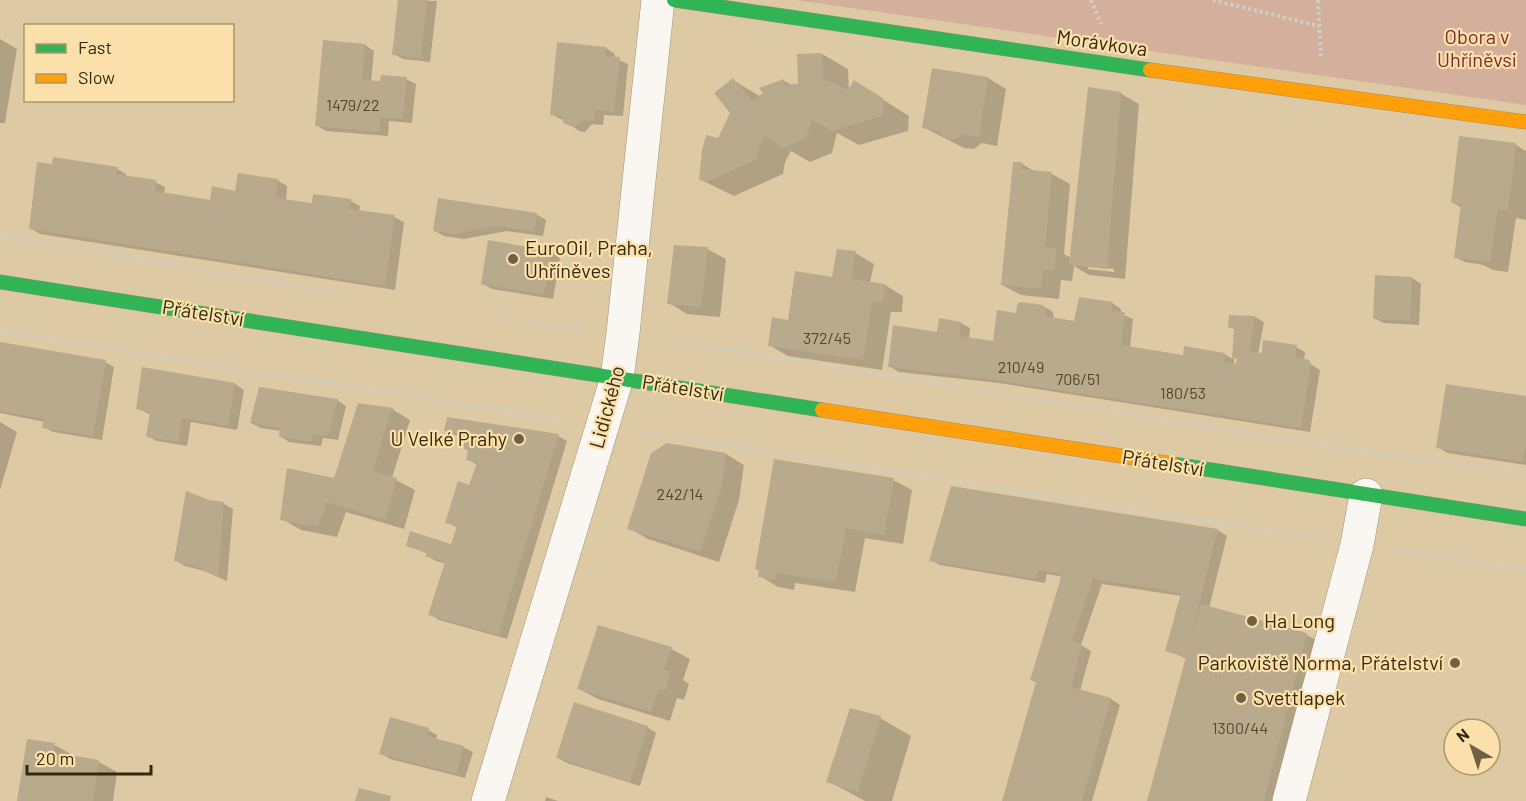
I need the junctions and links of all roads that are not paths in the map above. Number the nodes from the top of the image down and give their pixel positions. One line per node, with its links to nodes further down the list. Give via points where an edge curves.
1 (658, 0): 5 (street, Lidického)
2 (674, 0): 3 (main road, Morávkova)
3 (1526, 122)
4 (0, 282): 5 (main road, Přátelství)
5 (617, 378): 6 (main road, Přátelství); 8 (street, Lidického)
6 (1366, 495): 7 (main road, Přátelství); 9 (street)
7 (1526, 519)
8 (488, 801)
9 (1288, 801)

